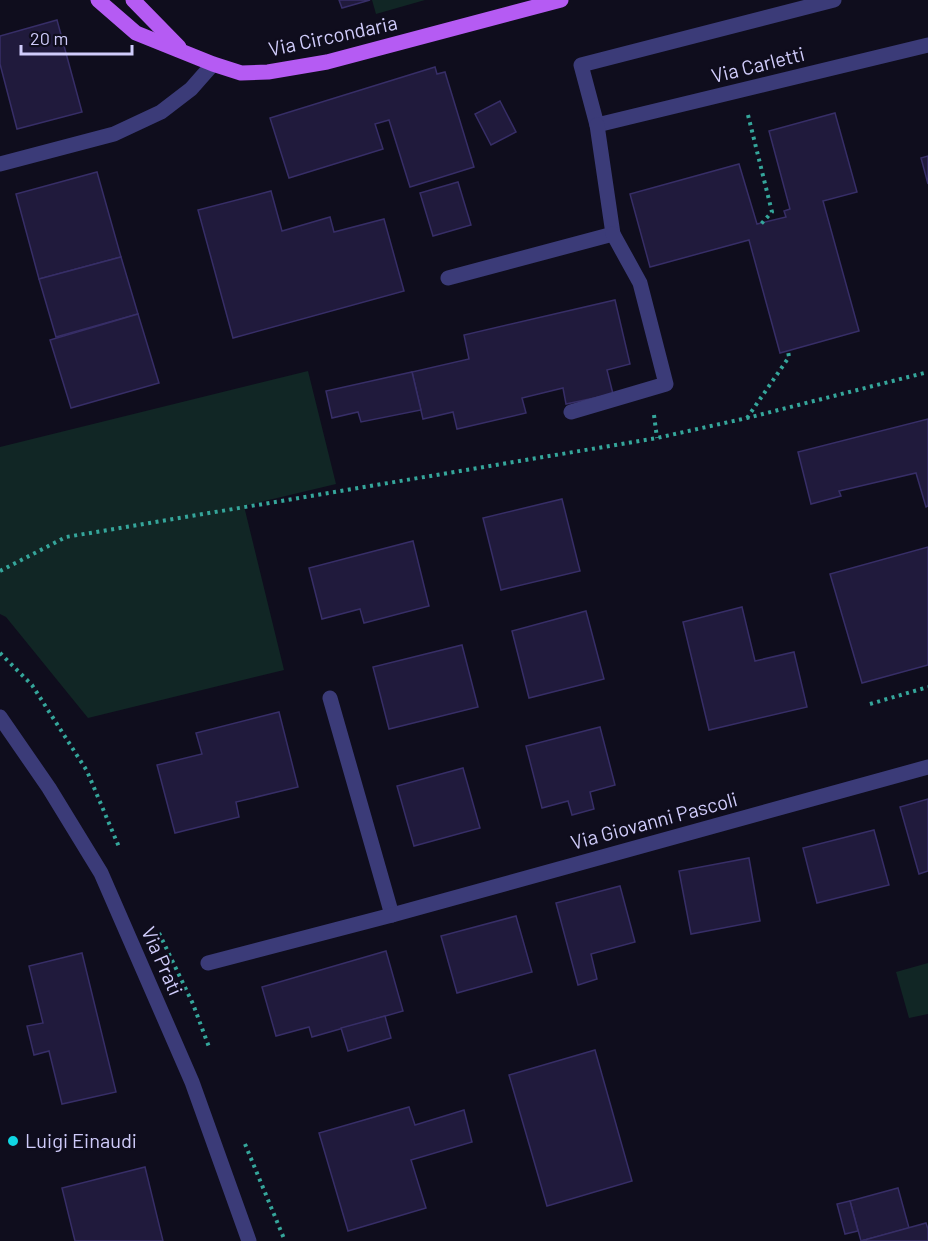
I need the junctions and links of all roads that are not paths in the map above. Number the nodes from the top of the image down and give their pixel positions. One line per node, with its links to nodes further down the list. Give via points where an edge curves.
1 (98, 0): 6 (main road, Via Circondaria, via 136,33)
2 (133, 0): 6 (main road, Via Circondaria)
3 (561, 0): 7 (main road, Via Circondaria, via 316,64 241,73)
4 (834, 0): 8 (street, via 581,65)
5 (928, 45): 8 (street, Via Carletti)
6 (183, 52): 7 (main road, Via Circondaria)
7 (213, 64): 9 (street, via 191,90 161,112 114,134)
8 (597, 124): 10 (street)
9 (0, 164)
10 (613, 234): 11 (street); 12 (street, via 640,283 666,384)
11 (448, 278)
12 (572, 412)
13 (330, 698): 16 (street)
14 (0, 717): 18 (street, Via Prati, via 101,873 192,1082)
15 (928, 767): 16 (street, Via Giovanni Pascoli)
16 (392, 915): 17 (street, Via Giovanni Pascoli)
17 (208, 963)
18 (249, 1241)

